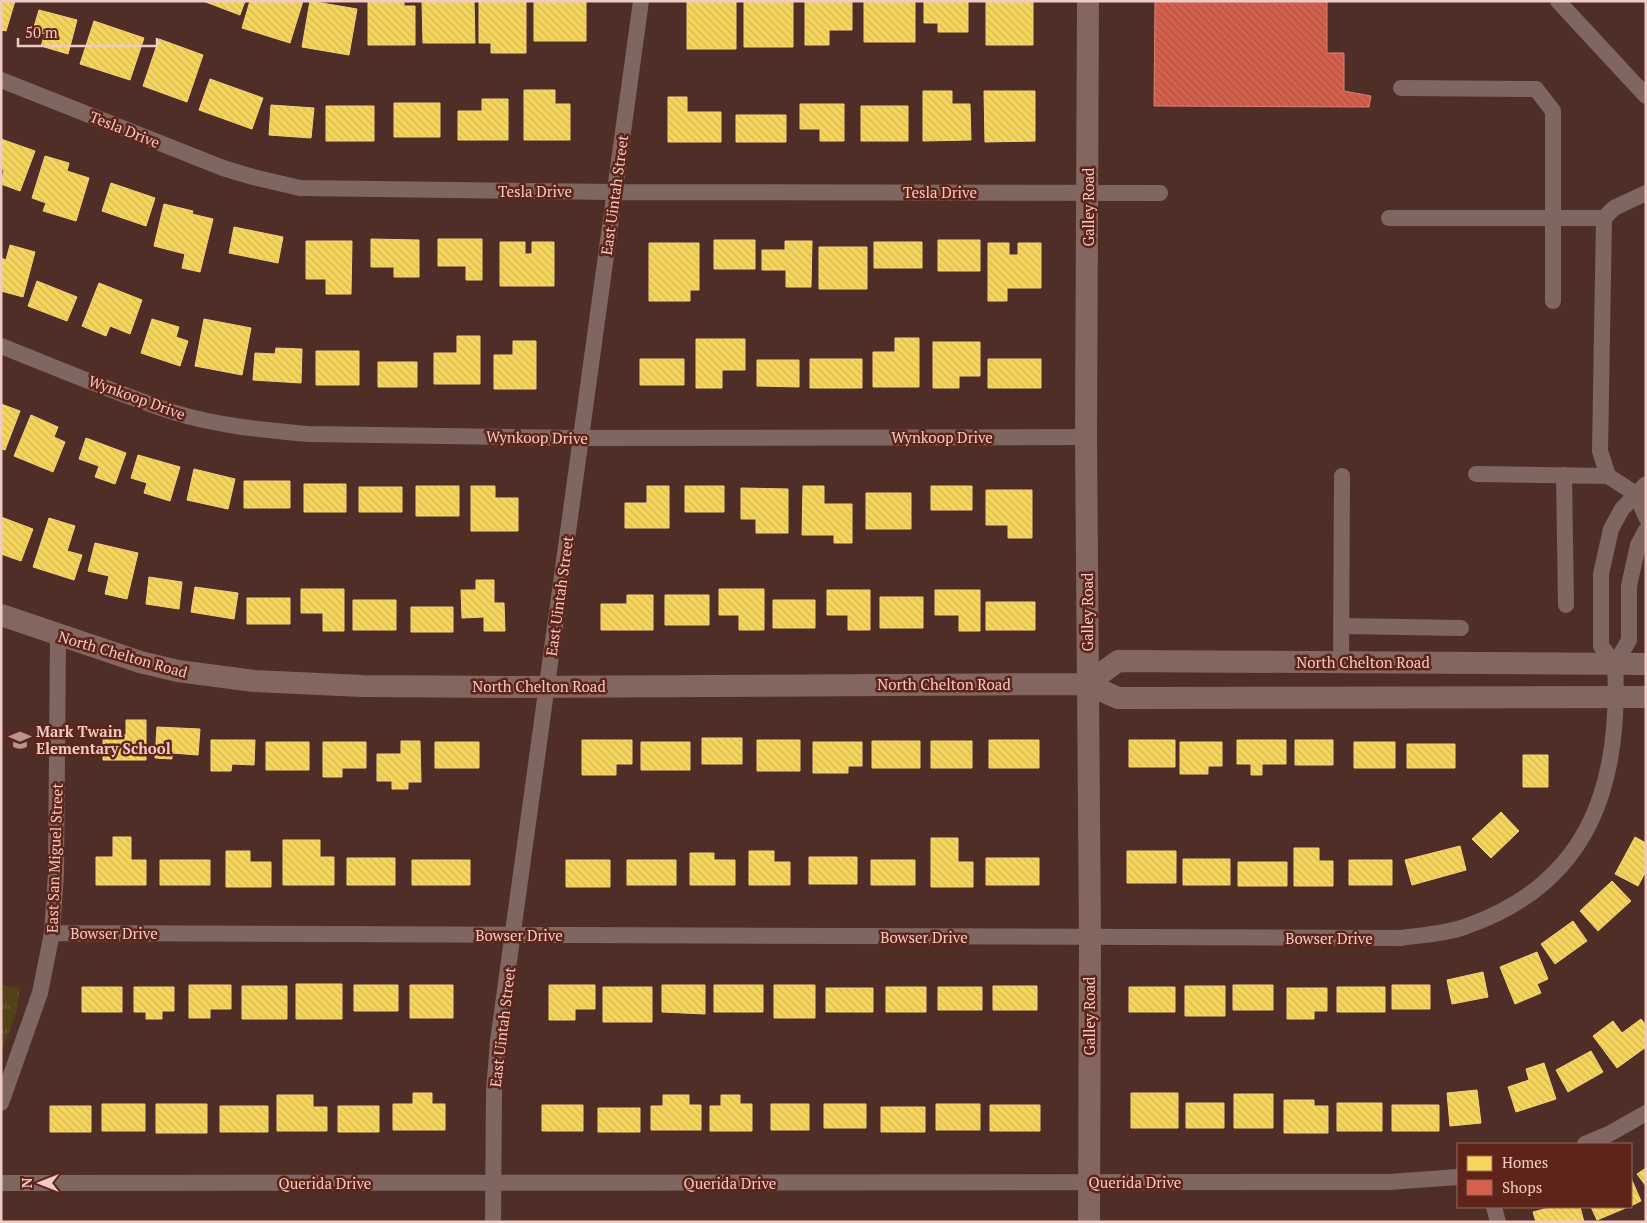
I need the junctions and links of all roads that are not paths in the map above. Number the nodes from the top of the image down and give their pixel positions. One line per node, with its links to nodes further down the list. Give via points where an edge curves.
1 (641, 1): 7 (street, East Uintah Street)
2 (1088, 1): 8 (main road, Galley Road)
3 (1558, 1): 6 (street)
4 (1, 80): 7 (street, Tesla Drive, via 223,168 277,184 328,190)
5 (1401, 88): 11 (street, via 1536,89 1553,111)
6 (1646, 96)
7 (615, 192): 8 (street, Tesla Drive); 17 (street, East Uintah Street)
8 (1088, 192): 9 (street, Tesla Drive); 16 (main road, Galley Road)
9 (1160, 193)
10 (1646, 193): 13 (street, via 1614,208)
11 (1552, 217): 12 (street); 13 (street); 14 (street)
12 (1389, 218)
13 (1604, 218): 21 (street, via 1600,451)
14 (1553, 301)
15 (1, 346): 17 (street, Wynkoop Drive, via 177,413 244,428 308,434)
16 (1086, 437): 17 (street, Wynkoop Drive); 33 (main road, Galley Road)
17 (581, 438): 34 (street, East Uintah Street)
18 (1476, 474): 19 (street)
19 (1564, 475): 21 (street); 25 (street)
20 (1342, 476): 27 (street)
21 (1608, 476): 22 (street)
22 (1641, 489): 23 (street); 31 (street, via 1622,509 1610,529 1601,574 1601,646)
23 (1646, 517)
24 (1646, 530): 31 (street, via 1638,545 1629,586 1629,640)
25 (1566, 605)
26 (1, 615): 29 (main road, North Chelton Road)
27 (1342, 626): 28 (street); 30 (street)
28 (1461, 628)
29 (58, 636): 34 (main road, North Chelton Road, via 178,671 254,681 362,686); 37 (street, East San Miguel Street, via 56,873)
30 (1341, 662): 31 (main road, North Chelton Road); 33 (main road, North Chelton Road, via 1118,661)
31 (1616, 664): 32 (main road, North Chelton Road); 35 (street, Bowser Drive)
32 (1646, 664)
33 (1087, 684): 34 (main road, North Chelton Road); 35 (main road, North Chelton Road, via 1118,698); 39 (main road, Galley Road)
34 (547, 687): 38 (street, East Uintah Street)
35 (1617, 697): 36 (main road, North Chelton Road); 39 (street, Bowser Drive, via 1612,756 1605,789 1591,821 1554,874 1526,898 1500,913 1466,927 1400,938)
36 (1646, 698)
37 (52, 933): 38 (street, Bowser Drive); 40 (street, East San Miguel Street, via 40,993)
38 (513, 935): 39 (street, Bowser Drive); 45 (street, East Uintah Street, via 495,1073)
39 (1090, 938): 44 (main road, Galley Road)
40 (1, 1103)
41 (1646, 1113): 42 (street)
42 (1587, 1143)
43 (1457, 1177): 44 (street, Querida Drive, via 1389,1182)
44 (1089, 1182): 45 (street, Querida Drive); 49 (main road, Galley Road)
45 (493, 1183): 46 (street, Querida Drive); 48 (street, East Uintah Street)
46 (1, 1184)
47 (1494, 1208): 50 (street)
48 (494, 1222)
49 (1089, 1222)
50 (1498, 1222)

